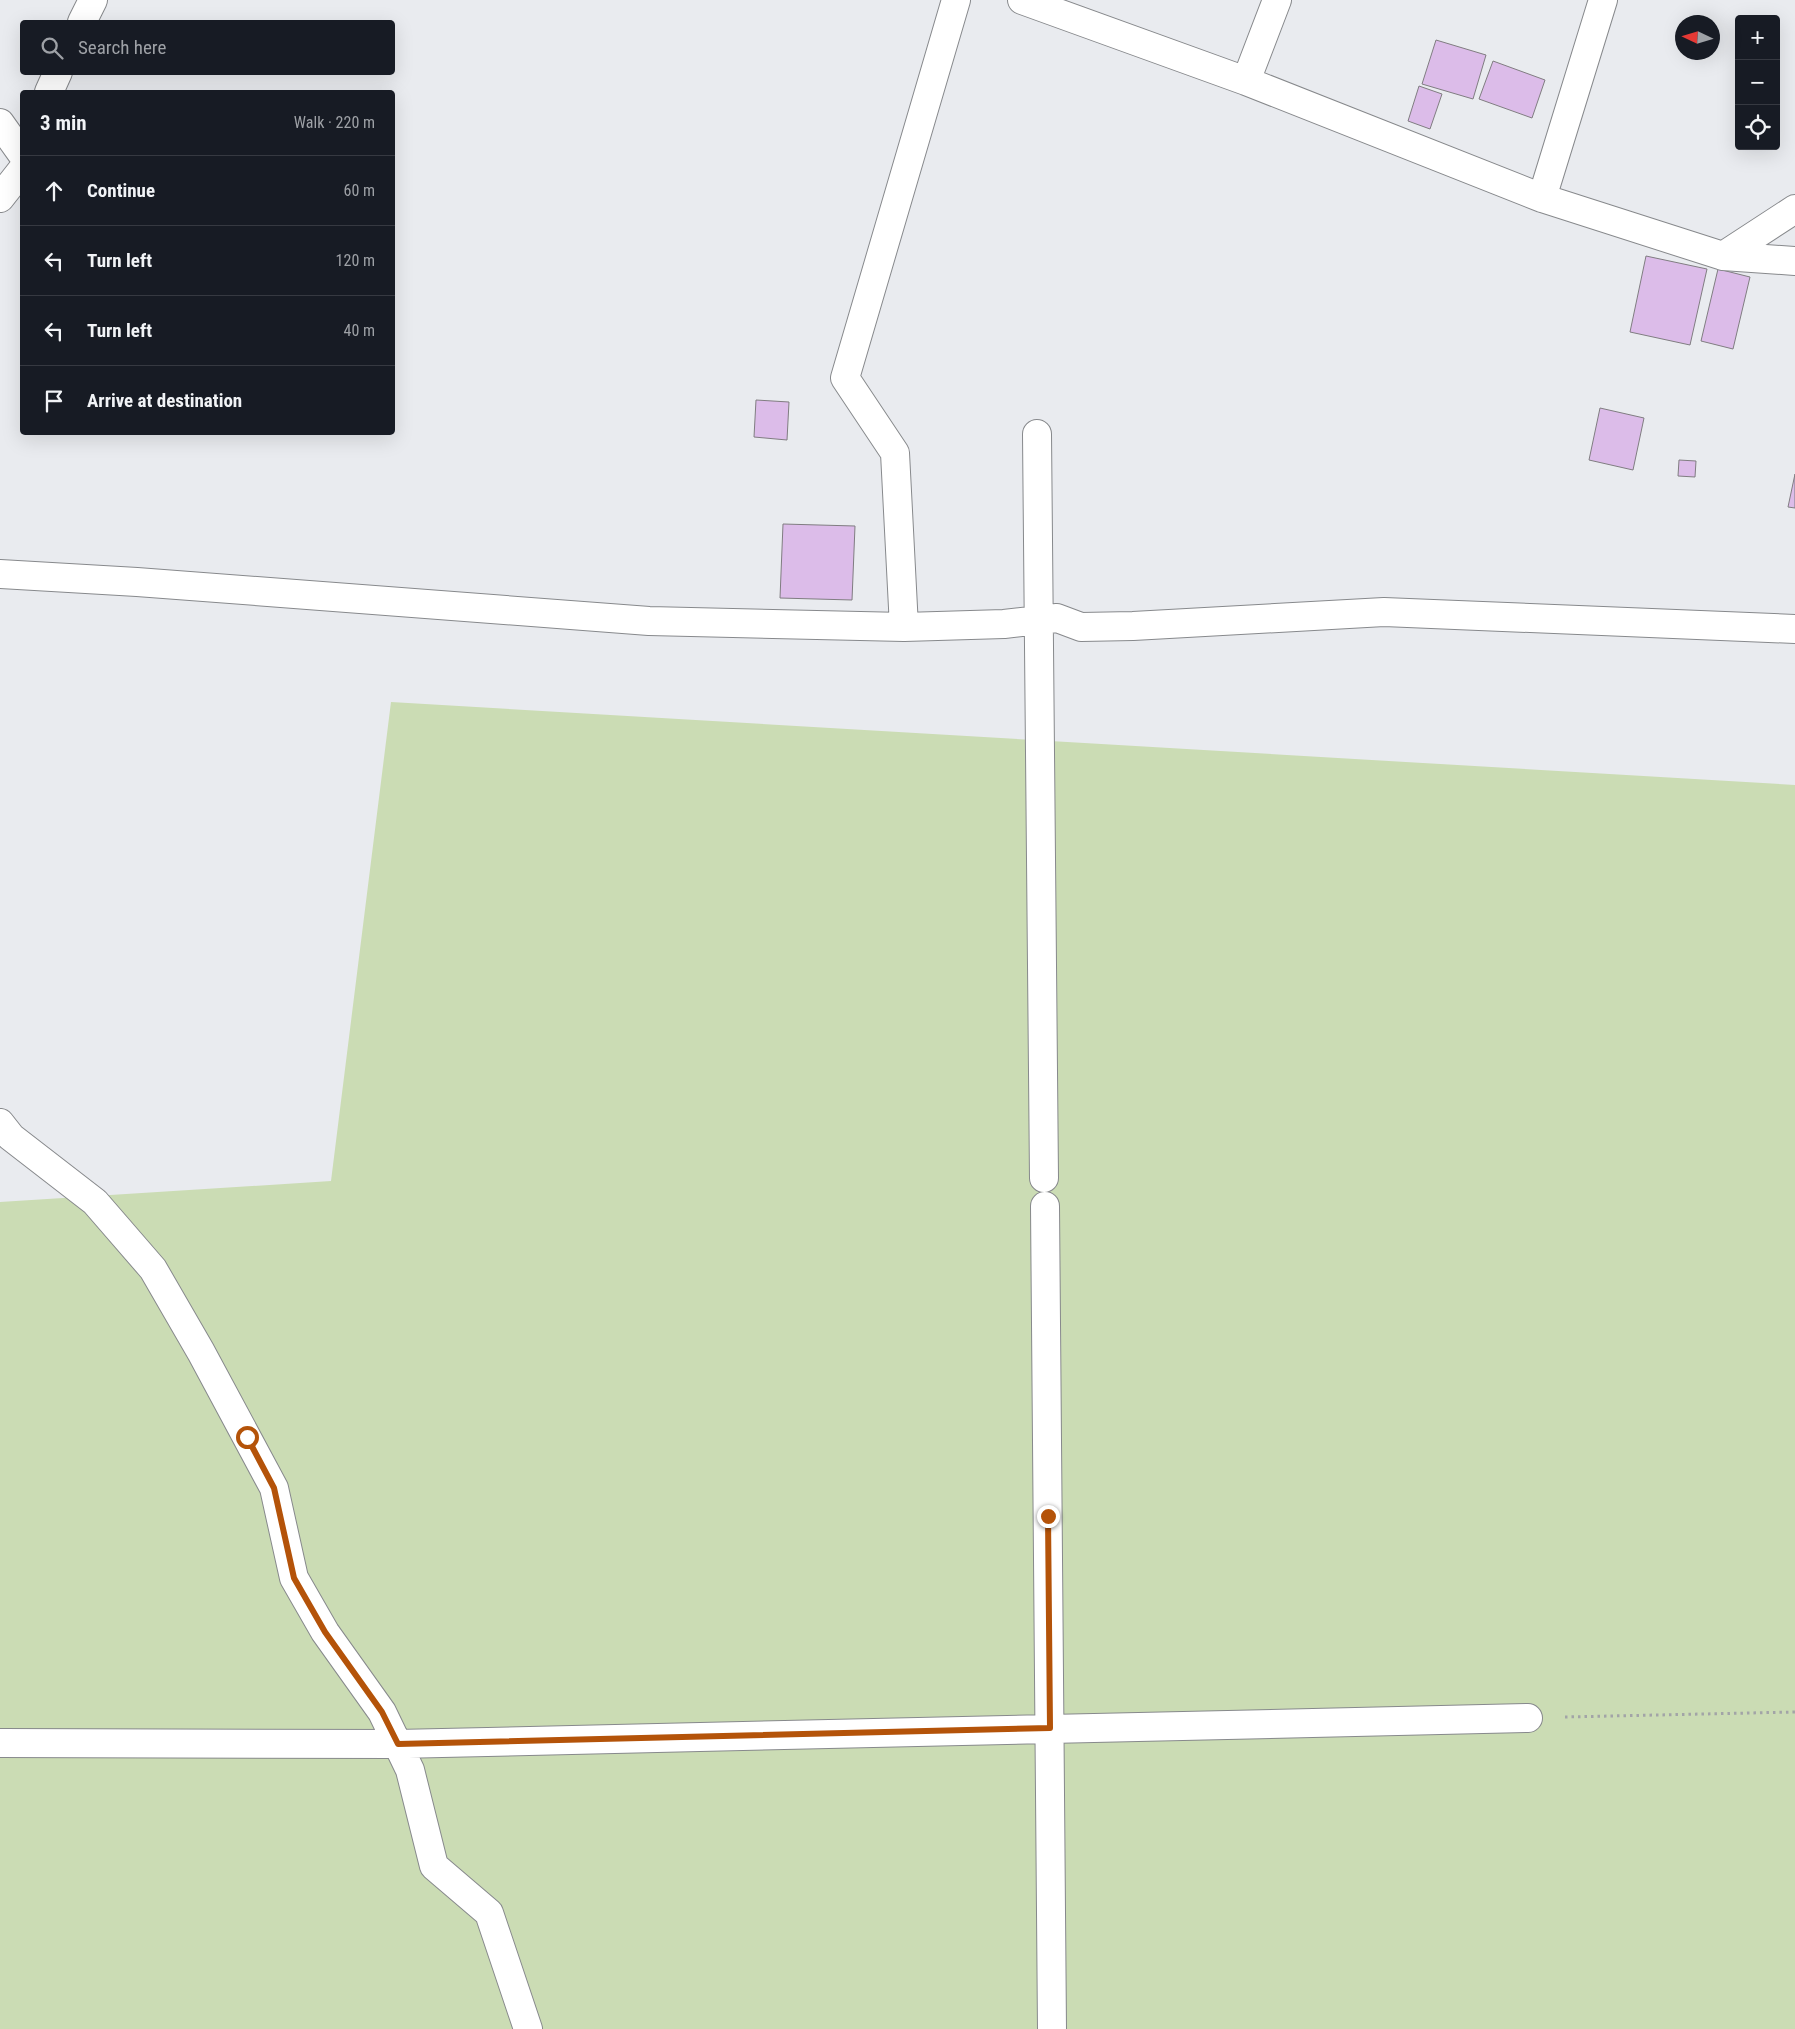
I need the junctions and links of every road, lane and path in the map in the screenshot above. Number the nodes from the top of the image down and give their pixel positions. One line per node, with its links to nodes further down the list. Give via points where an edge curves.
1 (93, 0): 6 (street)
2 (956, 0): 21 (street, via 845,378 895,454)
3 (1022, 0): 8 (street)
4 (1277, 0): 8 (street)
5 (1603, 0): 14 (street)
6 (83, 20)
7 (57, 75): 9 (street)
8 (1246, 81): 14 (street)
9 (50, 90)
10 (0, 123): 11 (street)
11 (20, 151)
12 (20, 173): 13 (street)
13 (0, 198)
14 (1542, 198): 16 (street)
15 (1795, 209): 16 (street)
16 (1723, 256): 17 (street)
17 (1795, 261)
18 (1037, 434): 20 (street)
19 (0, 574): 21 (street, via 147,582 650,621)
20 (1039, 620): 21 (street); 22 (street, via 1057,618 1080,627 1133,626 1384,612); 24 (street)
21 (904, 627)
22 (1795, 629)
23 (0, 1123): 31 (street, via 11,1137 95,1202 152,1269 274,1488 294,1578 325,1632 382,1712)
24 (1044, 1178)
25 (1045, 1206): 29 (street)
26 (1795, 1712): 27 (path)
27 (1565, 1717)
28 (1528, 1718): 29 (street)
29 (1050, 1728): 31 (street); 33 (street)
30 (0, 1743): 31 (street)
31 (398, 1744): 32 (street, via 410,1770 434,1866 489,1913)
32 (528, 2029)
33 (1052, 2029)

